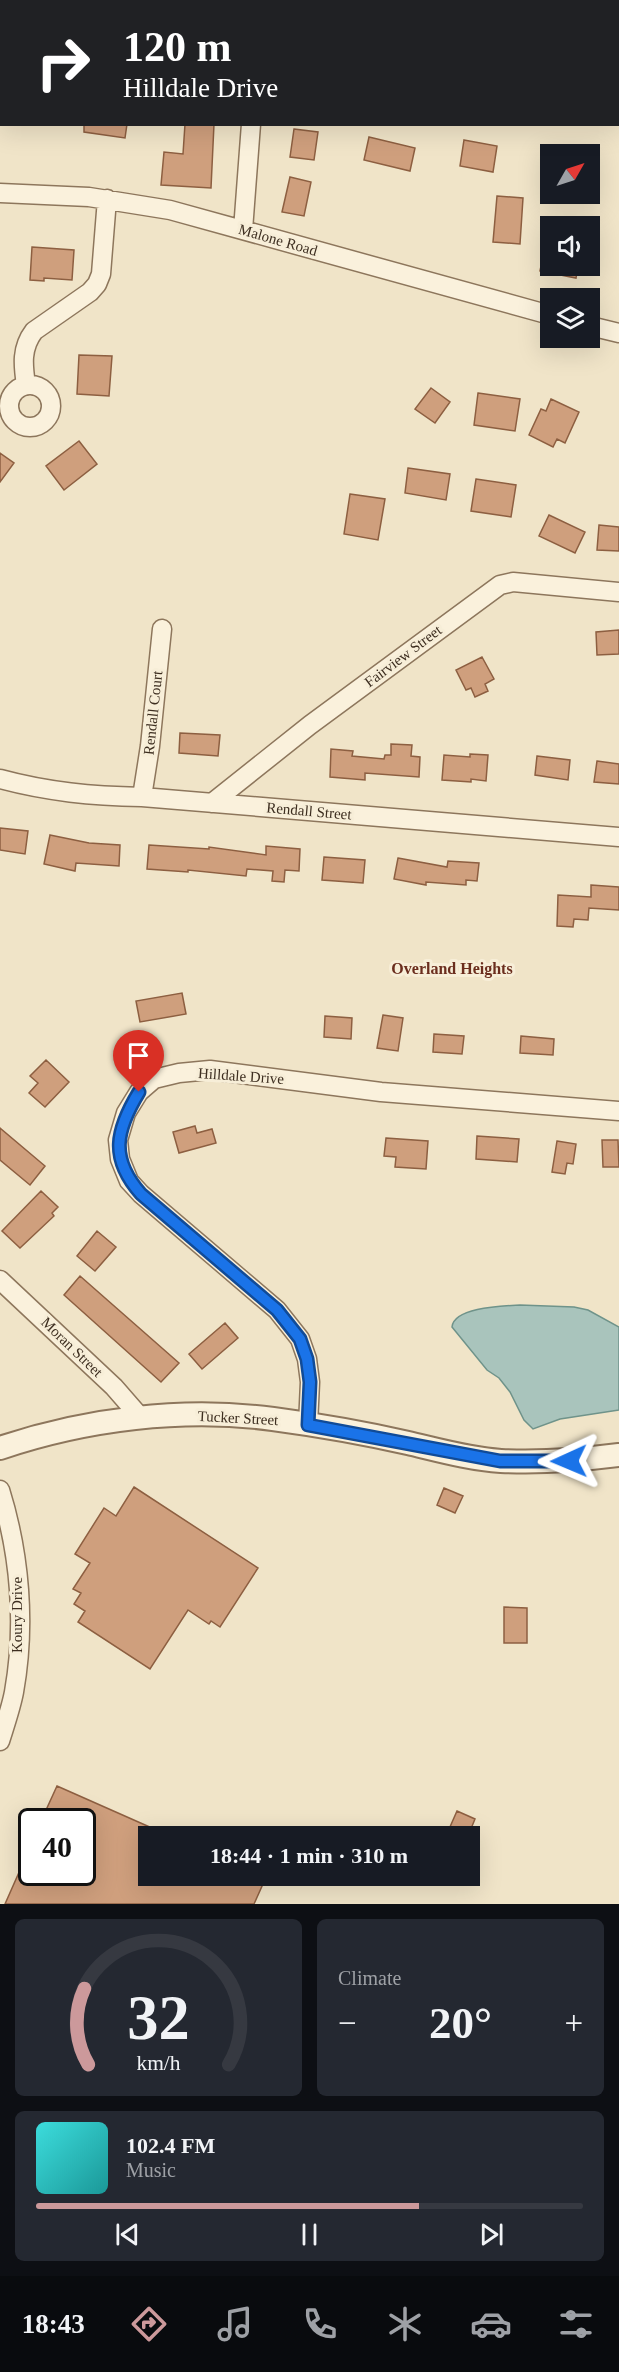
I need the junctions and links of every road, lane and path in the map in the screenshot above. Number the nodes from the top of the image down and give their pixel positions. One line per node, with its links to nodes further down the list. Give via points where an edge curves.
1 (251, 126): 4 (street)
2 (0, 193): 3 (street, Malone Road)
3 (107, 199): 4 (street, Malone Road, via 170,210); 8 (street, via 97,284 28,338 23,363)
4 (243, 230): 5 (street, Malone Road)
5 (540, 312)
6 (600, 328): 7 (street)
7 (619, 333)
8 (26, 385)
9 (619, 592): 13 (street, Fairview Street, via 513,582 500,585 310,724)
10 (162, 629): 12 (street, Rendall Court)
11 (0, 779): 12 (street, Rendall Street, via 89,796)
12 (142, 797): 13 (street, Rendall Street)
13 (212, 803): 14 (street, Rendall Street)
14 (619, 837)
15 (619, 1111): 18 (street, Hilldale Drive, via 381,1092 210,1070 154,1079 139,1092 126,1113 118,1140 120,1159 129,1180 277,1310 300,1339 310,1382)
16 (0, 1280): 17 (street, Moran Street, via 114,1387)
17 (141, 1418): 18 (street, Tucker Street, via 226,1415); 19 (street, Tucker Street, via 56,1432)
18 (308, 1425): 20 (street, Tucker Street, via 500,1461 555,1462)
19 (0, 1448)
20 (619, 1455)
21 (0, 1490): 22 (street, Koury Drive, via 16,1557 20,1607 14,1692)
22 (0, 1741)

